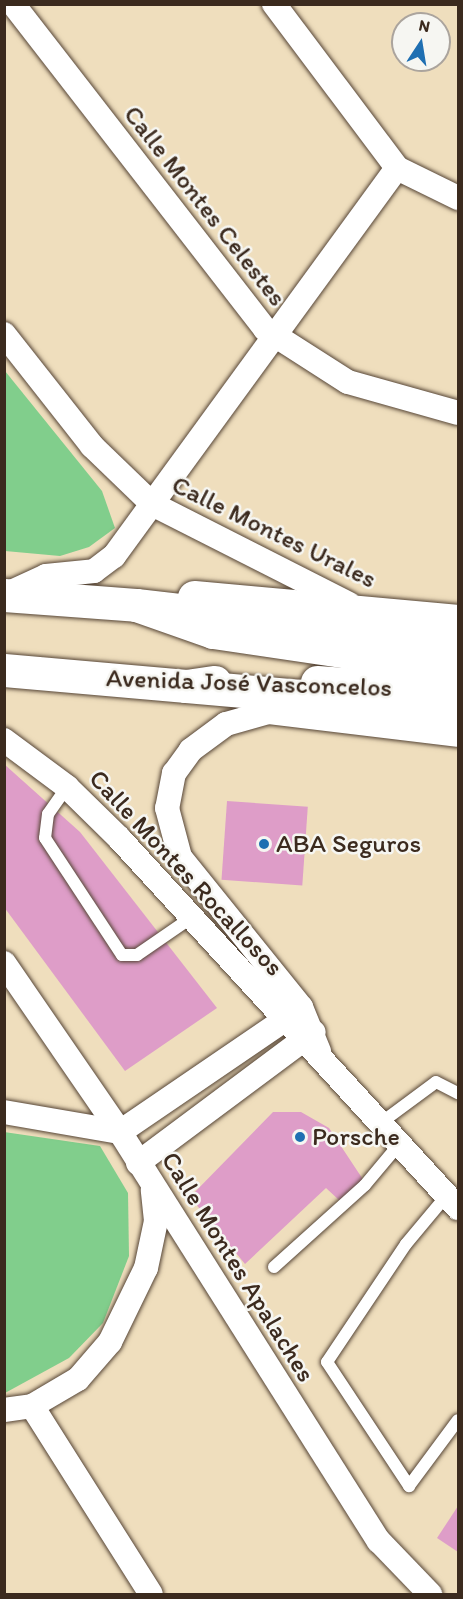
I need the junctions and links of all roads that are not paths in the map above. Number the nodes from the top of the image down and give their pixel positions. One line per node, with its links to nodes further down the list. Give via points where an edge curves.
1 (13, 4): 6 (street, Calle Montes Celestes, via 249,312)
2 (274, 4): 3 (street)
3 (397, 168): 4 (street); 6 (street)
4 (459, 198)
5 (4, 334): 8 (street, Calle Montes Urales, via 84,437)
6 (275, 337): 7 (street, Calle Montes Celestes, via 348,382); 8 (street)
7 (459, 414)
8 (152, 504): 9 (street, via 114,556 94,571 46,576); 11 (street, Calle Montes Urales, via 319,592)
9 (5, 595): 10 (main road, Avenida José Vasconcelos)
10 (136, 605): 11 (main road, via 202,597); 13 (main road); 14 (main road, Avenida José Vasconcelos, via 213,632)
11 (380, 615): 12 (main road)
12 (459, 621)
13 (459, 642)
14 (459, 668)
15 (4, 670): 16 (main road, Avenida José Vasconcelos)
16 (186, 686): 17 (main road, Avenida José Vasconcelos, via 283,680); 18 (main road); 19 (main road)
17 (459, 692)
18 (279, 709): 20 (main road); 25 (street, Calle Montes Rocallosos, via 226,724 191,750 174,773 166,808 180,857)
19 (459, 710)
20 (459, 730)
21 (4, 740): 22 (street, Calle Montes Rocallosos)
22 (67, 787): 23 (street, Calle Montes Rocallosos); 23 (lane, via 48,814 45,838 122,955 137,955)
23 (192, 917): 25 (street, Calle Montes Rocallosos)
24 (4, 963): 30 (street, Calle Montes Apalaches)
25 (294, 1015): 26 (street, Calle Montes Rocallosos); 30 (street)
26 (312, 1041): 29 (street, Calle Montes Rocallosos); 32 (street)
27 (459, 1093): 29 (lane, via 436,1082)
28 (4, 1112): 30 (street)
29 (382, 1122): 31 (street, Calle Montes Rocallosos)
30 (120, 1132): 32 (street, Calle Montes Apalaches)
31 (400, 1142): 34 (street, Calle Montes Rocallosos); 35 (lane, via 365,1185)
32 (138, 1162): 33 (street, Calle Montes Apalaches)
33 (153, 1189): 36 (street, via 156,1221 146,1268 110,1342 78,1379); 40 (street, Calle Montes Apalaches, via 379,1541)
34 (453, 1202): 38 (lane, via 406,1244 327,1362 409,1485)
35 (274, 1267)
36 (32, 1407): 37 (street); 39 (street)
37 (4, 1410)
38 (459, 1420)
39 (151, 1594)
40 (430, 1594)

